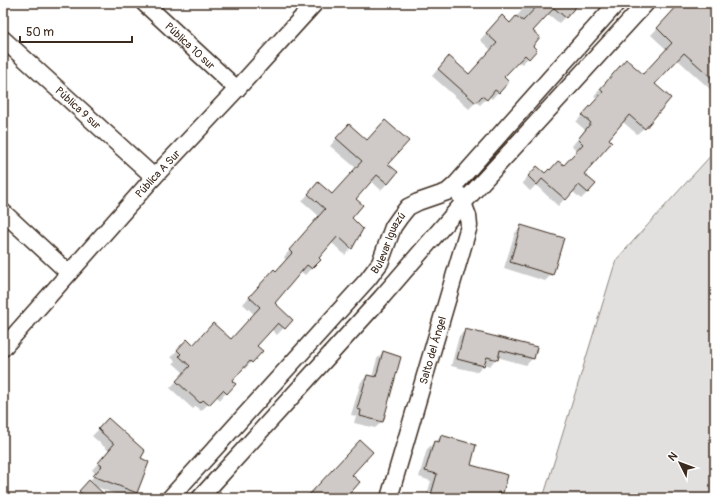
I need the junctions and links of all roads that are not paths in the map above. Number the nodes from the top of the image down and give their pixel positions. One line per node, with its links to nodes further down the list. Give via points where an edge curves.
1 (144, 3): 6 (street, Pública 10 sur)
2 (315, 3): 6 (street, Pública A Sur)
3 (617, 3): 8 (street, Bulevar Iguazú)
4 (646, 3): 9 (street)
5 (3, 39): 7 (street, Pública 9 sur)
6 (237, 89): 7 (street, Pública A Sur)
7 (154, 177): 12 (street, Pública A Sur)
8 (455, 185): 9 (street, Salto del Ángel); 11 (street, Bulevar Iguazú, via 447,192 408,207 394,228)
9 (464, 202): 13 (street); 17 (street, Salto del Ángel, via 469,226)
10 (3, 212): 12 (street)
11 (380, 263): 13 (street, via 384,270); 15 (street, Bulevar Iguazú)
12 (69, 273): 14 (street, Pública A Sur)
13 (398, 277): 16 (street)
14 (3, 348)
15 (172, 497)
16 (200, 498)
17 (388, 498)

